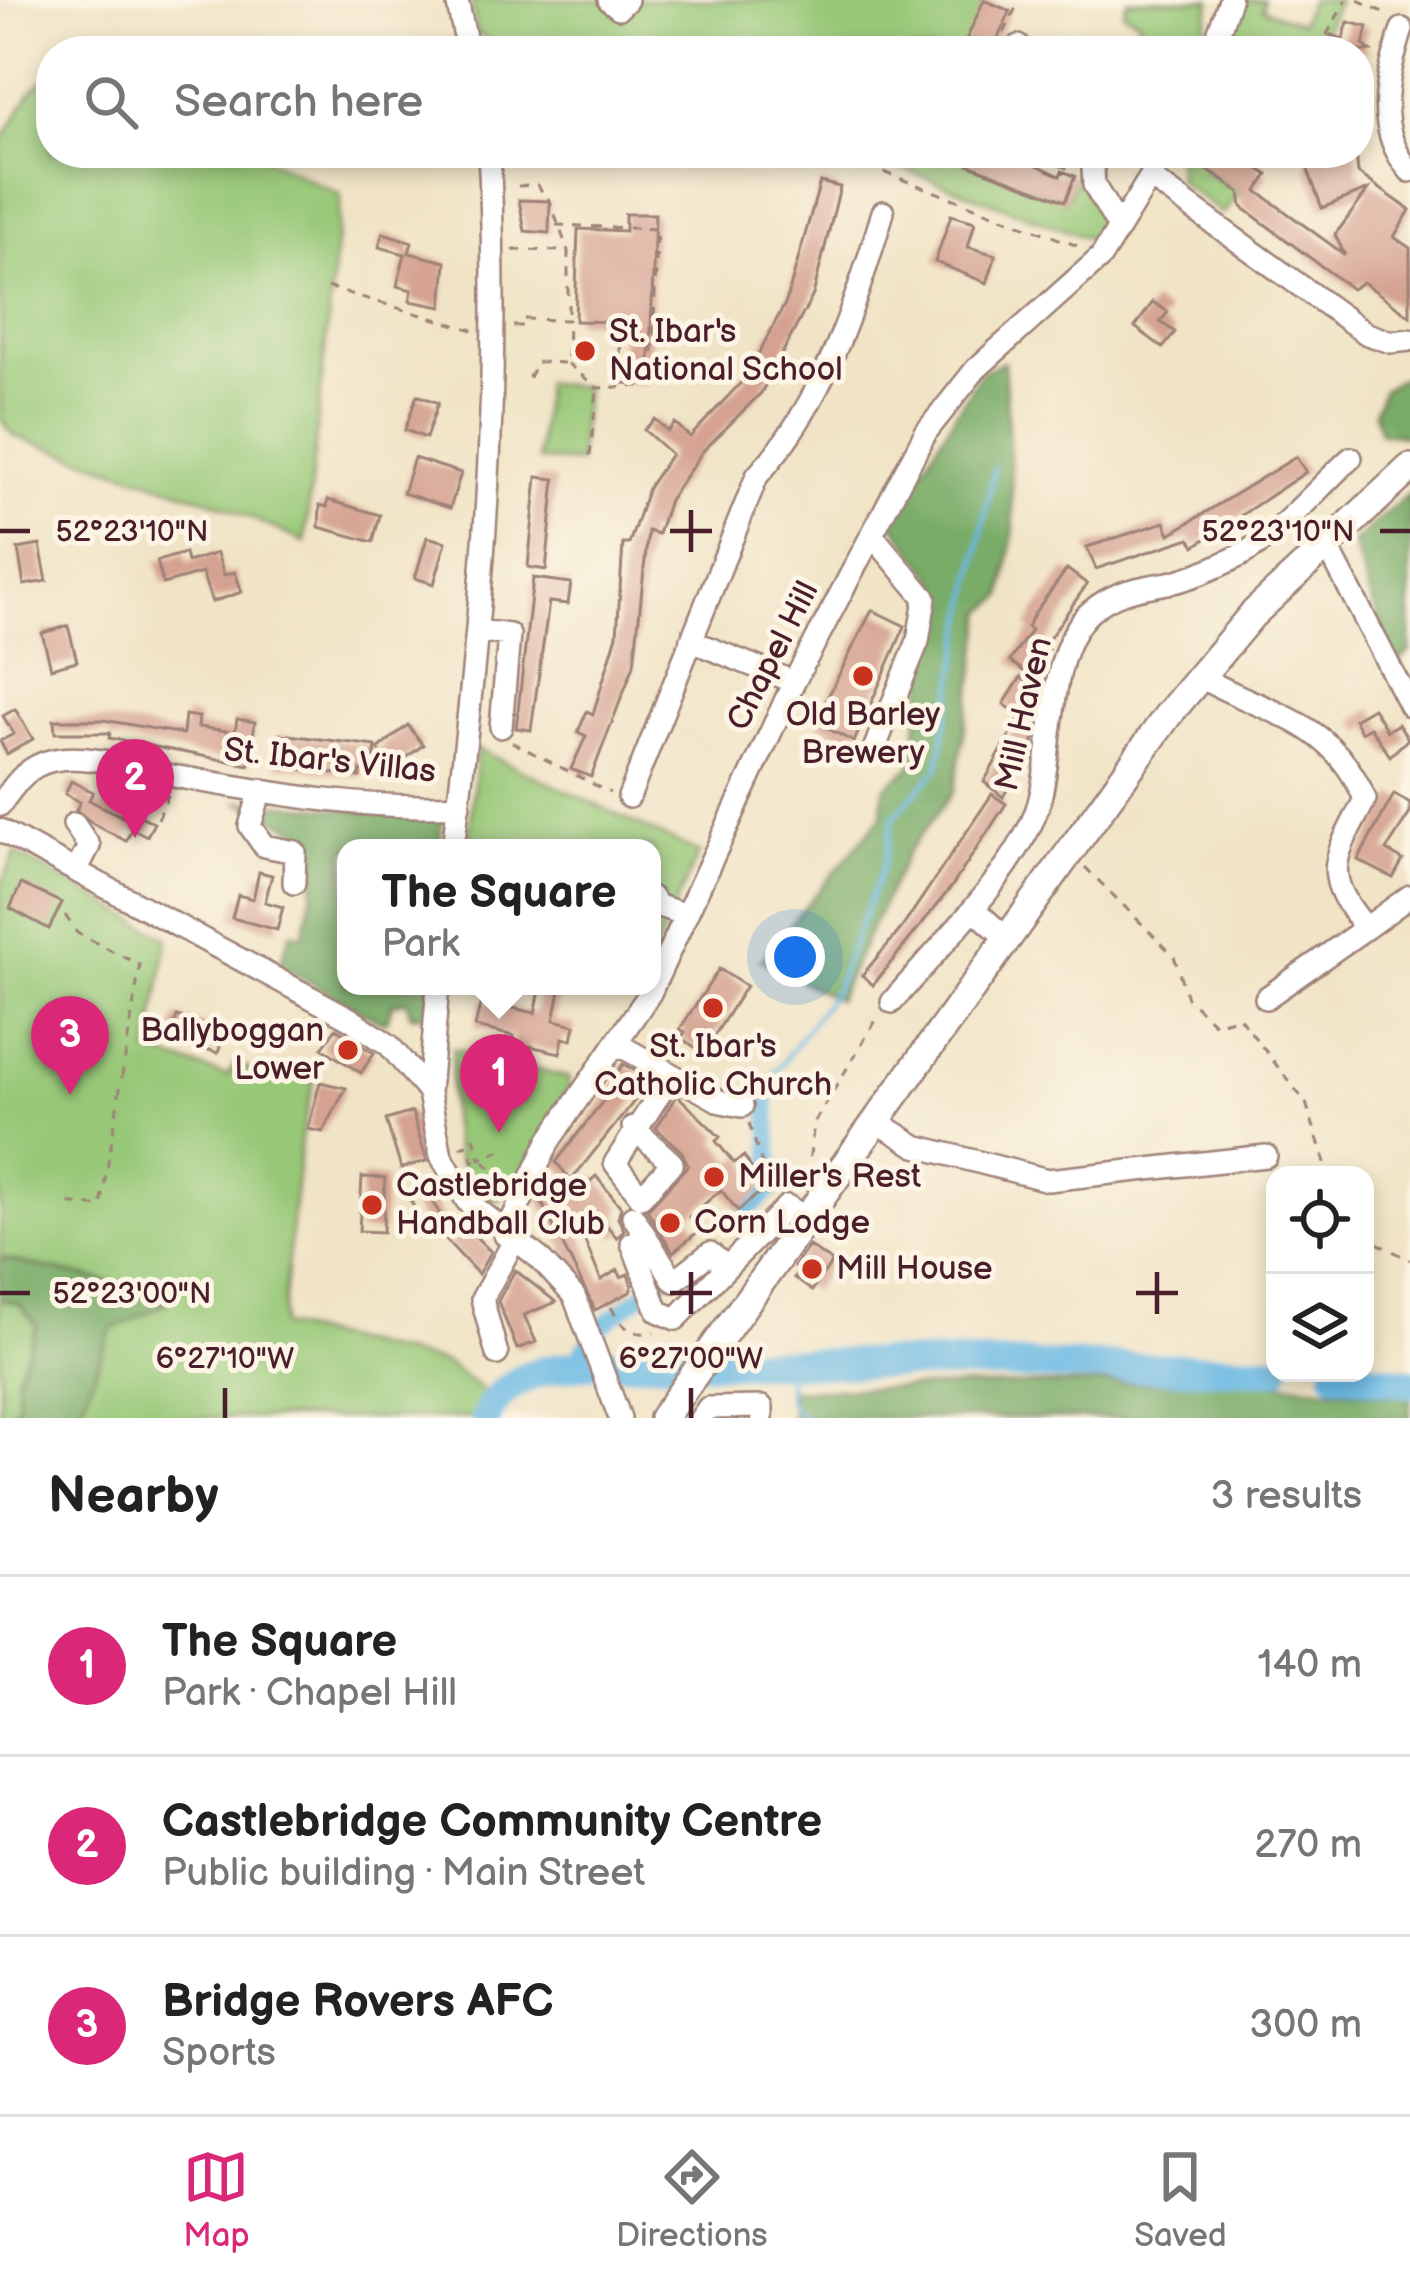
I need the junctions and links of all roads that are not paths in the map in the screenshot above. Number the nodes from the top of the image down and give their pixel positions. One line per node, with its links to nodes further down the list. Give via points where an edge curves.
1 (457, 0): 6 (street)
2 (609, 0): 3 (street, via 619,8)
3 (627, 0)
4 (1230, 0): 7 (street)
5 (1400, 24): 11 (street, via 1385,99 1389,134)
6 (465, 36)
7 (1217, 36)
8 (489, 168): 20 (street, via 492,331)
9 (1088, 168): 14 (street)
10 (1152, 168): 12 (street, Chapel Hill)
11 (1410, 171)
12 (1148, 172): 14 (street, Chapel Hill); 15 (street, via 1367,334)
13 (883, 212): 21 (street, via 831,362 784,446 757,476)
14 (1119, 228): 18 (street, Chapel Hill, via 1101,257 976,369 926,432)
15 (1410, 340)
16 (1351, 458): 38 (street, Mill Haven, via 1243,554 1121,592 1089,614 1068,641 1038,808)
17 (1410, 468): 19 (main road)
18 (873, 536): 23 (street, Chapel Hill); 26 (street, via 925,598 917,641)
19 (1325, 542): 22 (main road); 24 (street)
20 (479, 632): 25 (street, via 509,635); 30 (street)
21 (694, 641): 23 (street); 28 (street)
22 (1199, 676): 40 (street, via 1247,704 1306,723 1357,779 1365,799 1333,868 1334,883); 41 (main road)
23 (794, 682): 39 (street, Chapel Hill)
24 (1410, 706)
25 (501, 727)
26 (873, 752)
27 (260, 790): 29 (street, St. Ibar's Villas, via 88,759 52,760 22,773); 30 (street, St. Ibar's Villas); 35 (street, via 250,826 264,846 295,852)
28 (629, 797)
29 (0, 806)
30 (459, 806): 33 (street)
31 (74, 824): 34 (street, via 88,846)
32 (0, 830): 34 (street)
33 (454, 839)
34 (76, 871): 49 (street, via 350,1018 389,1046)
35 (294, 883)
36 (1410, 896): 40 (street)
37 (661, 907): 39 (street)
38 (976, 912): 41 (street); 46 (street, Mill Haven)
39 (686, 916): 42 (street, Chapel Hill)
40 (1366, 928): 45 (street)
41 (1006, 938): 51 (main road)
42 (661, 964)
43 (437, 995): 49 (street)
44 (645, 995): 47 (street, Chapel Hill)
45 (1266, 998)
46 (892, 1002)
47 (619, 1045): 48 (street); 56 (street, Chapel Hill, via 549,1141)
48 (671, 1076): 50 (street); 52 (street)
49 (429, 1093): 56 (street, via 441,1156 467,1202)
50 (742, 1106)
51 (876, 1121): 53 (street, via 916,1145 1048,1180); 54 (main road)
52 (633, 1127)
53 (1265, 1156)
54 (792, 1209): 58 (street); 61 (main road, via 718,1345)
55 (633, 1216): 58 (street, via 674,1281 710,1253)
56 (509, 1238): 59 (street, Chapel Hill, via 482,1299); 60 (street, via 574,1296)
57 (632, 1243): 58 (street, via 658,1311 676,1318)
58 (727, 1267)
59 (496, 1354)
60 (620, 1418)
61 (663, 1418)
62 (701, 1418): 63 (street, via 708,1408 761,1407)
63 (763, 1418)

